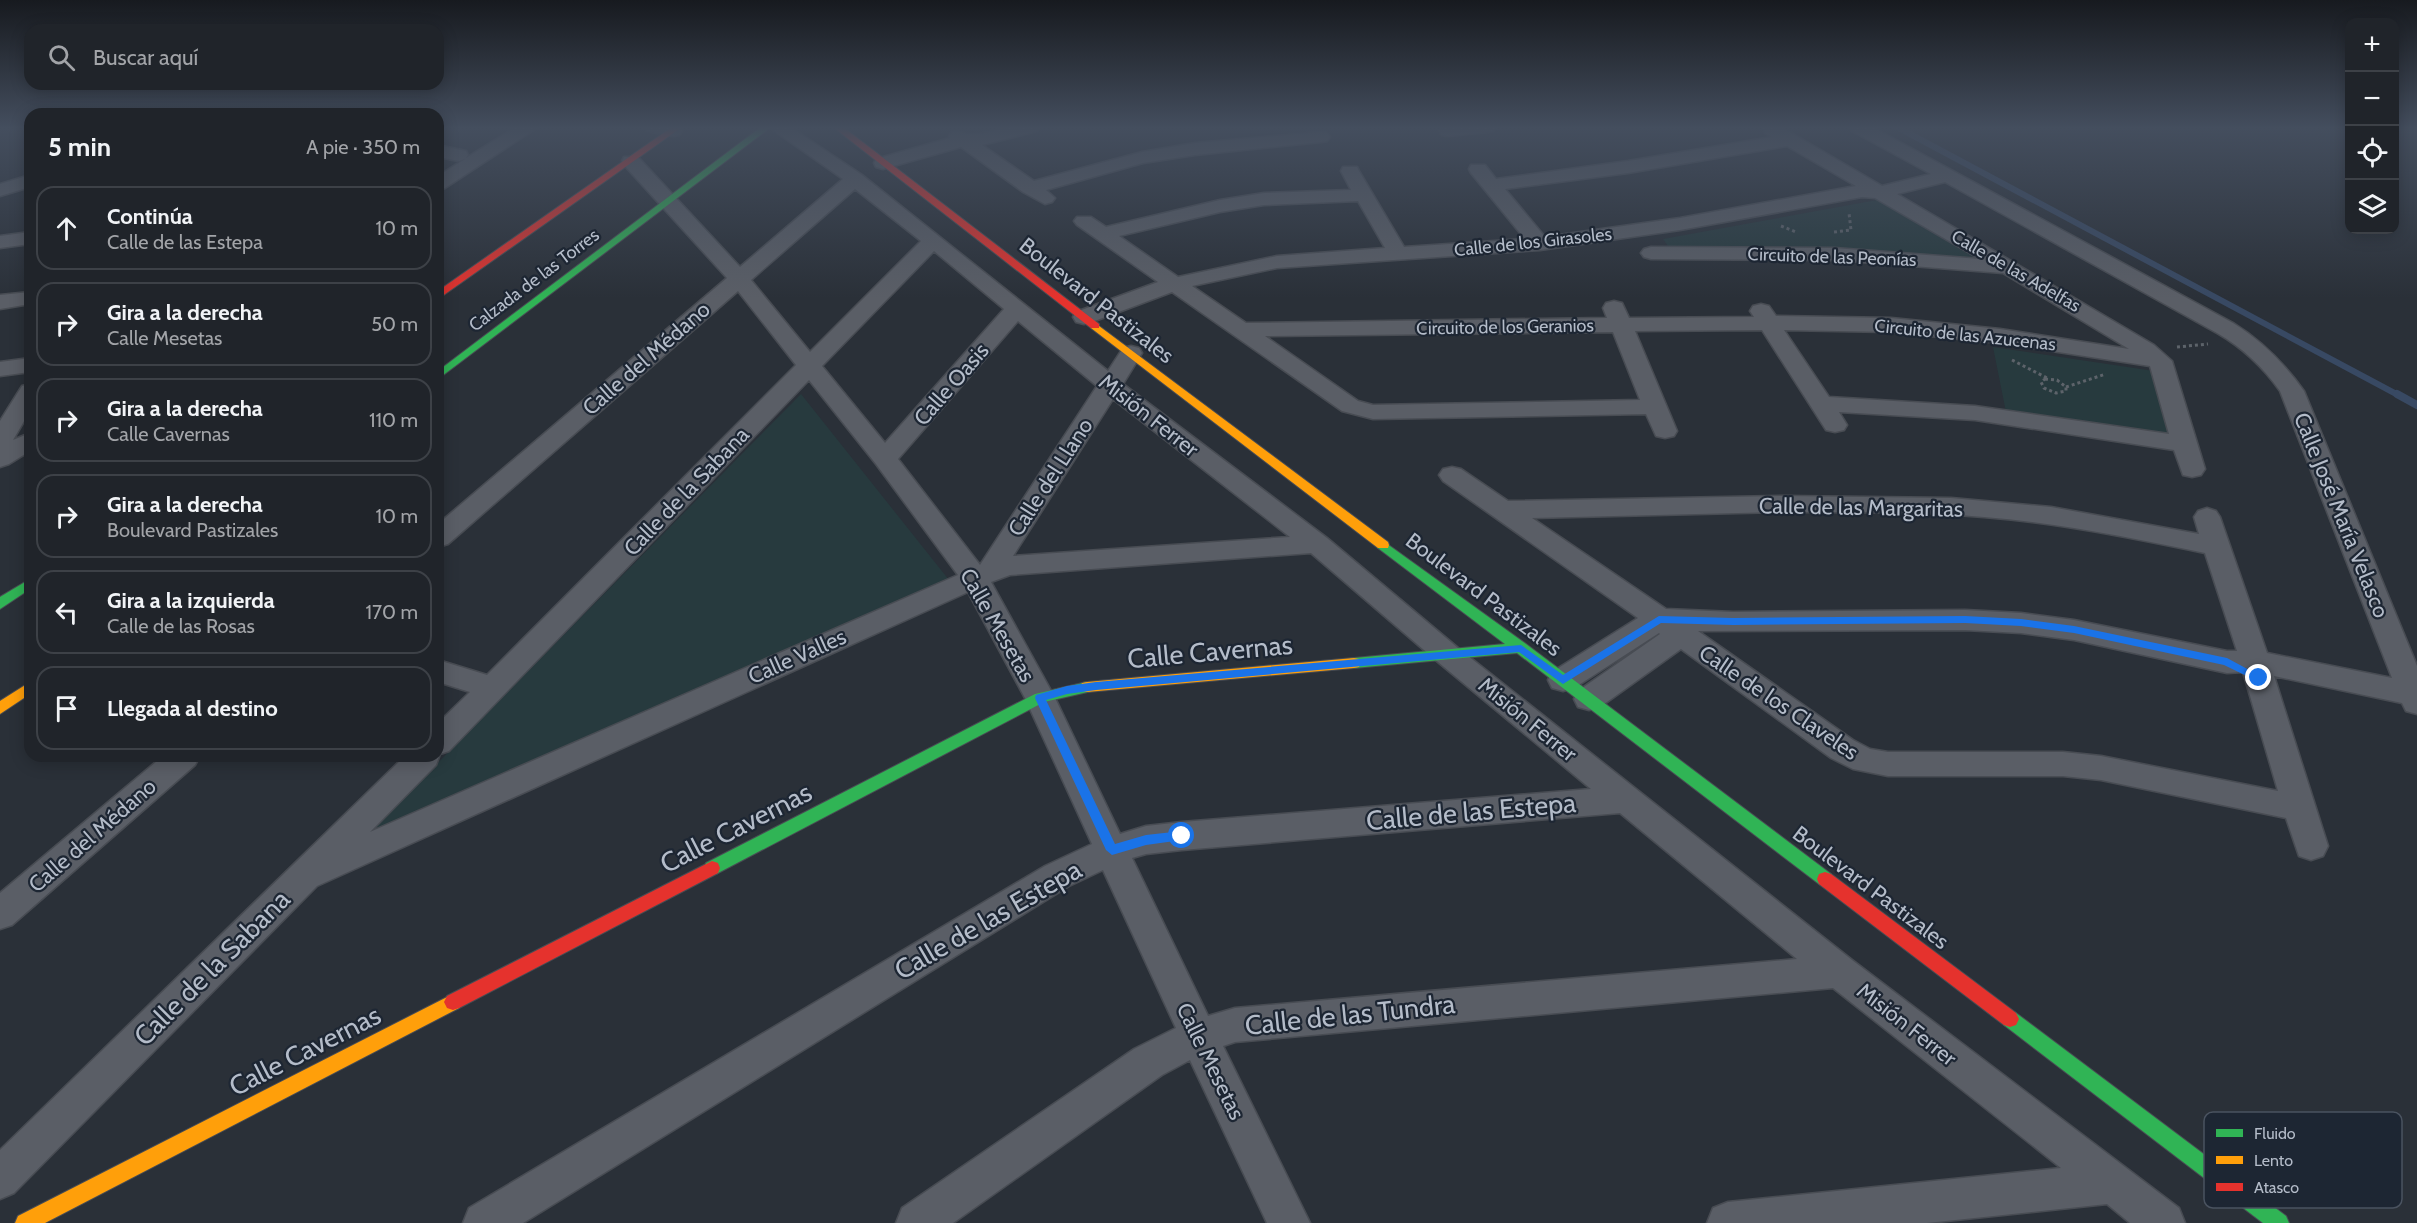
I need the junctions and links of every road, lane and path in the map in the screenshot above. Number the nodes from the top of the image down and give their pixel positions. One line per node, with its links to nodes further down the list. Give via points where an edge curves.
1 (17, 184): 17 (street)
2 (597, 184): 32 (street, Calzada de las Torres)
3 (651, 184): 21 (street, Calle Mesetas)
4 (690, 184): 21 (street, Calzada de las Torres)
5 (849, 184): 30 (street, Calle del Médano)
6 (861, 184): 25 (street, Misión Ferrer)
7 (911, 184): 38 (street, Boulevard Pastizales)
8 (1025, 184): 16 (street)
9 (1045, 184): 16 (street)
10 (1358, 184): 19 (street)
11 (1500, 184): 15 (street, Calle de las Adelfas)
12 (1854, 184): 18 (street, Calle de las Adelfas)
13 (1888, 184): 18 (street, Calle de los Girasoles)
14 (1961, 184): 40 (street, Calle José María Velasco)
15 (1493, 185): 27 (street)
16 (1030, 188): 20 (street)
17 (0, 190)
18 (1863, 190): 22 (street, Calle de los Girasoles); 23 (path, via 1851,230); 29 (street, Calle de las Adelfas)
19 (1364, 195): 28 (street); 31 (street, via 1264,199 1093,227)
20 (1048, 200)
21 (666, 202): 30 (street, Calle Mesetas); 46 (street, Calzada de las Torres)
22 (1636, 232): 27 (street, Calle de los Girasoles); 29 (street, Circuito de las Peonías, via 1656,261 1834,254)
23 (1828, 233)
24 (24, 239): 26 (street)
25 (933, 240): 35 (street, Misión Ferrer); 44 (street, Calle de la Sabana)
26 (0, 242)
27 (1540, 244): 28 (street, Calle de los Girasoles)
28 (1398, 254): 31 (street, Calle de los Girasoles, via 1277,262)
29 (2012, 269): 42 (street, Calle de las Adelfas)
30 (738, 278): 44 (street, Calle Mesetas); 64 (street, Calle del Médano)
31 (1188, 285): 38 (street, Calle de los Girasoles); 39 (street)
32 (444, 292)
33 (24, 299): 34 (street)
34 (0, 302)
35 (1017, 308): 47 (street, Misión Ferrer); 59 (street, Calle Oasis)
36 (1764, 315): 37 (street, Circuito de los Geranios); 42 (street, Circuito de las Azucenas, via 1939,329); 50 (street)
37 (1618, 316): 39 (street, Circuito de los Geranios); 51 (street)
38 (1092, 323): 41 (street, Boulevard Pastizales)
39 (1240, 330): 51 (street, via 1360,410)
40 (2247, 341): 42 (path); 80 (street, Calle José María Velasco, via 2267,357 2292,391)
41 (1131, 353): 47 (street, Calle del Llano); 71 (street, Boulevard Pastizales)
42 (2153, 355): 57 (street)
43 (24, 366): 45 (street)
44 (810, 366): 59 (street, Calle Mesetas); 76 (street, Calle de la Sabana)
45 (0, 369)
46 (444, 371)
47 (1110, 385): 65 (street, Misión Ferrer); 67 (street, Calle del Llano)
48 (2067, 389): 48 (path, via 2052,392 2041,382 2057,380)
49 (24, 401): 55 (street)
50 (1821, 404): 53 (street); 57 (street, via 1975,413)
51 (1654, 407): 54 (street)
52 (24, 420): 55 (street)
53 (1835, 425)
54 (1665, 431)
55 (4, 435)
56 (24, 444): 58 (street)
57 (2186, 444): 60 (street)
58 (0, 459)
59 (885, 459): 67 (street, Calle Mesetas)
60 (2192, 470)
61 (1452, 475): 62 (street, Calle de los Claveles)
62 (1503, 510): 66 (street, Calle de las Margaritas, via 1953,506 2087,522); 70 (street, Calle de los Claveles)
63 (2207, 517): 66 (street)
64 (444, 533)
65 (1317, 544): 67 (street, Calle Valles, via 1015,566); 72 (street, Misión Ferrer)
66 (2216, 546): 73 (street)
67 (981, 574): 78 (street, Calle Mesetas); 89 (street, Calle Valles)
68 (24, 587): 69 (street)
69 (0, 604)
70 (1676, 625): 73 (street, via 1965,620 2021,623 2074,630); 75 (street); 79 (street); 86 (street, Calle de los Claveles, via 1842,749 1864,760 1888,764 2063,764 2101,768)
71 (1521, 648): 72 (street, Calle Cavernas); 75 (street, Boulevard Pastizales)
72 (1448, 655): 78 (street, Calle Cavernas, via 1096,686); 85 (street, Misión Ferrer)
73 (2247, 667): 80 (street); 86 (street)
74 (444, 673): 76 (street)
75 (1563, 680): 79 (street, Boulevard Pastizales)
76 (493, 687): 82 (street, Calle de la Sabana)
77 (24, 692): 81 (street)
78 (1040, 698): 88 (street, Calle Mesetas); 97 (street, Calle Cavernas)
79 (1588, 699): 93 (street, Boulevard Pastizales)
80 (2416, 703)
81 (0, 710)
82 (444, 737)
83 (177, 762): 90 (street, Calle del Médano)
84 (419, 762): 89 (street, Calle de la Sabana)
85 (1627, 799): 88 (street, Calle de las Estepa, via 1182,836 1146,840); 91 (street, Misión Ferrer)
86 (2299, 808): 87 (street)
87 (2311, 846)
88 (1112, 850): 92 (street, Calle Mesetas); 98 (street, Calle de las Estepa, via 1058,876)
89 (304, 876): 94 (street, Calle de la Sabana)
90 (0, 914)
91 (1839, 971): 92 (street, Calle de las Tundra, via 1276,1020 1235,1025); 95 (street, Misión Ferrer)
92 (1198, 1036): 99 (street, Calle de las Tundra, via 1148,1062); 100 (street, Calle Mesetas)
93 (2204, 1166)
94 (0, 1179)
95 (2112, 1183): 101 (street); 102 (street, Misión Ferrer)
96 (2259, 1208): 103 (street, Boulevard Pastizales)
97 (25, 1223)
98 (484, 1223)
99 (917, 1223)
100 (1289, 1223)
101 (1728, 1223)
102 (2164, 1223)
103 (2279, 1223)

